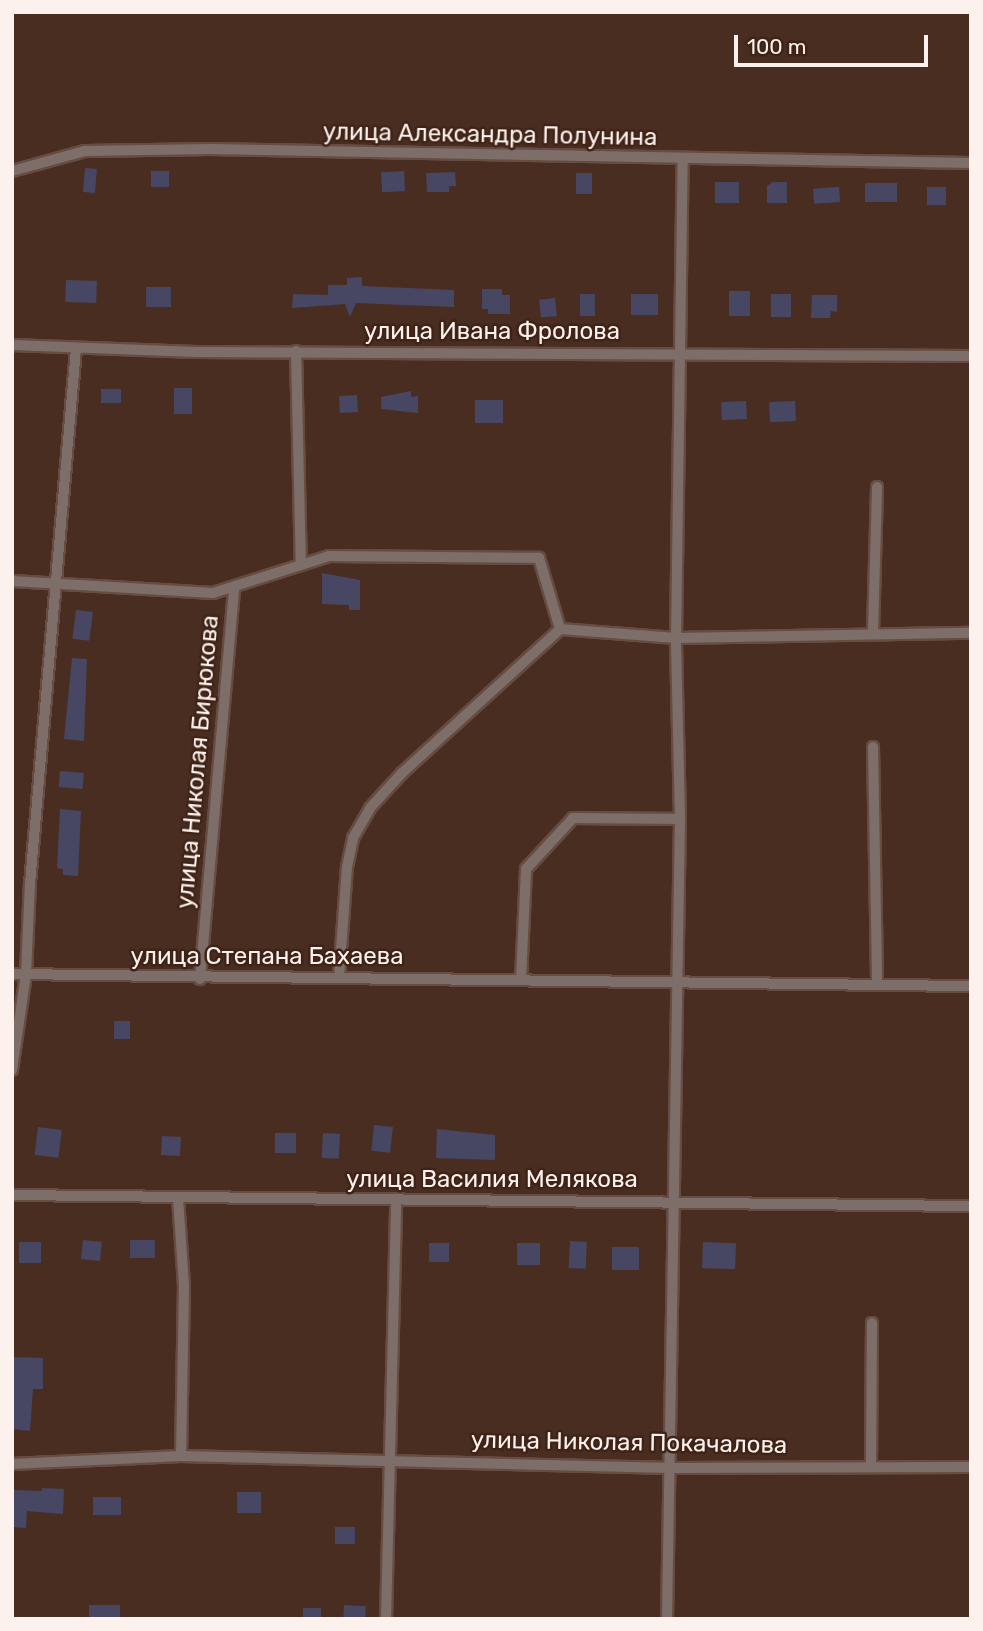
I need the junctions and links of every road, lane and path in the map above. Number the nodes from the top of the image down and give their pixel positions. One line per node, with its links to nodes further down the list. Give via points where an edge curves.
1 (683, 159): 2 (street, улица Александра Полунина); 3 (street, улица Александра Полунина, via 211,149 99,151); 7 (street)
2 (971, 163)
3 (12, 171)
4 (12, 345): 5 (street, улица Ивана Фролова)
5 (76, 349): 6 (street, улица Ивана Фролова); 12 (street)
6 (296, 351): 7 (street, улица Ивана Фролова); 10 (street)
7 (682, 354): 8 (street, улица Ивана Фролова); 17 (street)
8 (971, 356)
9 (877, 487): 15 (street)
10 (302, 564): 13 (street, улица Николая Бирюкова); 14 (street, улица Николая Бирюкова, via 329,556 539,558)
11 (12, 581): 12 (street, улица Николая Бирюкова)
12 (58, 584): 13 (street, улица Николая Бирюкова, via 212,593); 21 (street)
13 (234, 590): 23 (street, улица Николая Бирюкова)
14 (560, 629): 17 (street); 22 (street, via 402,773 370,808 353,838 347,867)
15 (873, 632): 16 (street); 17 (street)
16 (971, 633)
17 (677, 638): 19 (street)
18 (873, 747): 26 (street)
19 (680, 820): 24 (street, via 573,818 526,869); 25 (street)
20 (12, 974): 21 (street, улица Степана Бахаева)
21 (26, 974): 23 (street, улица Степана Бахаева); 28 (street)
22 (339, 978): 23 (street, улица Степана Бахаева); 24 (street, улица Степана Бахаева)
23 (200, 979)
24 (521, 980): 25 (street, улица Степана Бахаева)
25 (677, 985): 26 (street, улица Степана Бахаева); 32 (street)
26 (877, 985): 27 (street, улица Степана Бахаева)
27 (971, 986)
28 (12, 1070)
29 (12, 1195): 30 (street, улица Василия Мелякова)
30 (178, 1198): 31 (street, улица Василия Мелякова); 35 (street, via 184,1285)
31 (396, 1201): 32 (street, улица Василия Мелякова); 36 (street)
32 (675, 1203): 33 (street, улица Василия Мелякова); 40 (street)
33 (971, 1206)
34 (872, 1323): 38 (street)
35 (181, 1456): 36 (street, улица Николая Покачалова); 37 (street, улица Николая Покачалова)
36 (387, 1458): 40 (street, улица Николая Покачалова); 41 (street)
37 (12, 1464)
38 (871, 1465): 39 (street, улица Николая Покачалова); 40 (street, улица Николая Покачалова)
39 (971, 1467)
40 (671, 1468): 42 (street)
41 (386, 1619)
42 (667, 1619)

